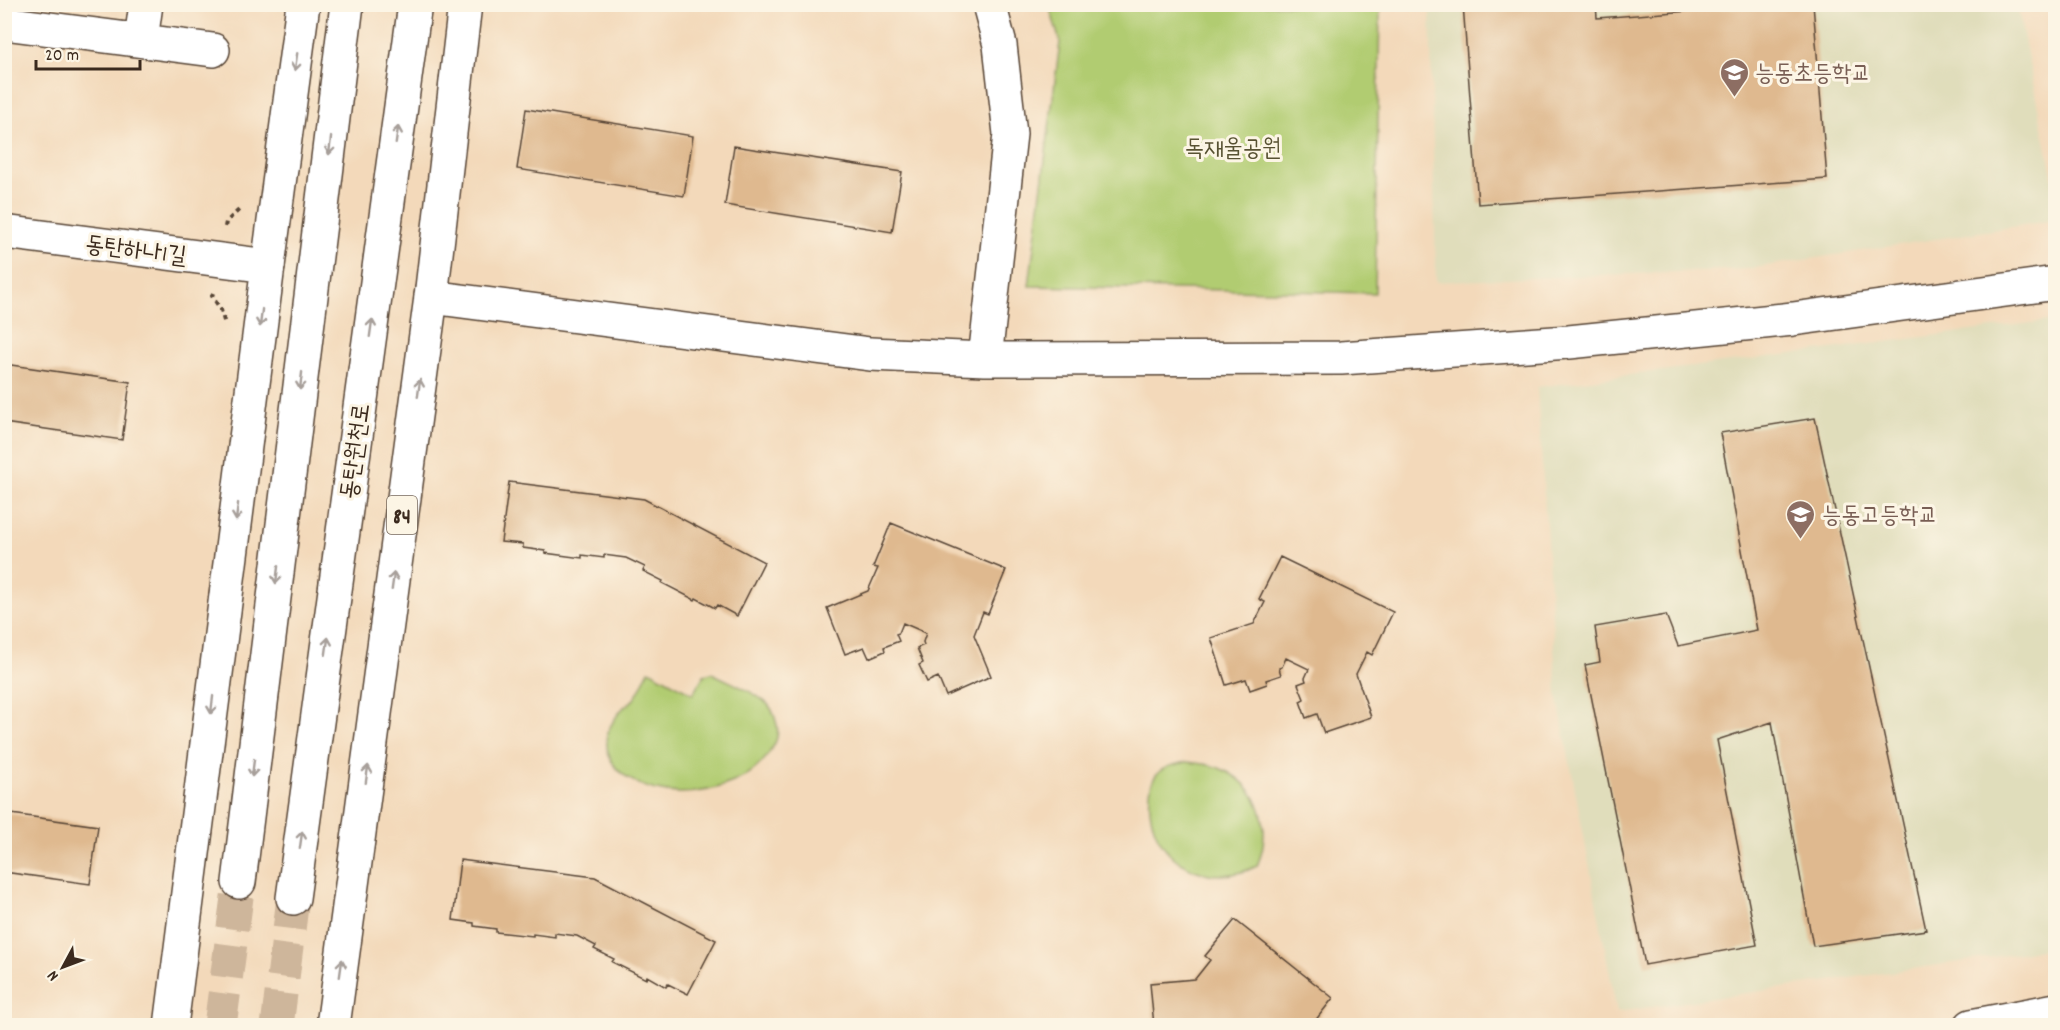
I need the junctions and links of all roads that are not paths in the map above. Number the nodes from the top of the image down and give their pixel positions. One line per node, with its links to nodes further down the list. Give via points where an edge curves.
1 (146, 4): 8 (main road)
2 (303, 4): 11 (main road, one-way to 11)
3 (347, 4): 15 (main road, one-way to 15)
4 (415, 4): 16 (main road, 동탄원천로, one-way to 4)
5 (465, 4): 13 (main road, 84)
6 (989, 4): 14 (main road, via 1000,45 1010,134)
7 (4, 23): 8 (main road)
8 (141, 40): 9 (main road)
9 (213, 50)
10 (4, 232): 11 (main road, 동탄하나1길)
11 (268, 266): 18 (main road, one-way to 18)
12 (2055, 283): 14 (main road, via 1793,319 1569,342 1341,358)
13 (431, 297): 14 (main road, via 870,354); 19 (main road, 84, one-way to 13)
14 (985, 359)
15 (239, 882)
16 (293, 898)
17 (2055, 1010): 20 (main road)
18 (171, 1026)
19 (333, 1026)
20 (1971, 1026)

